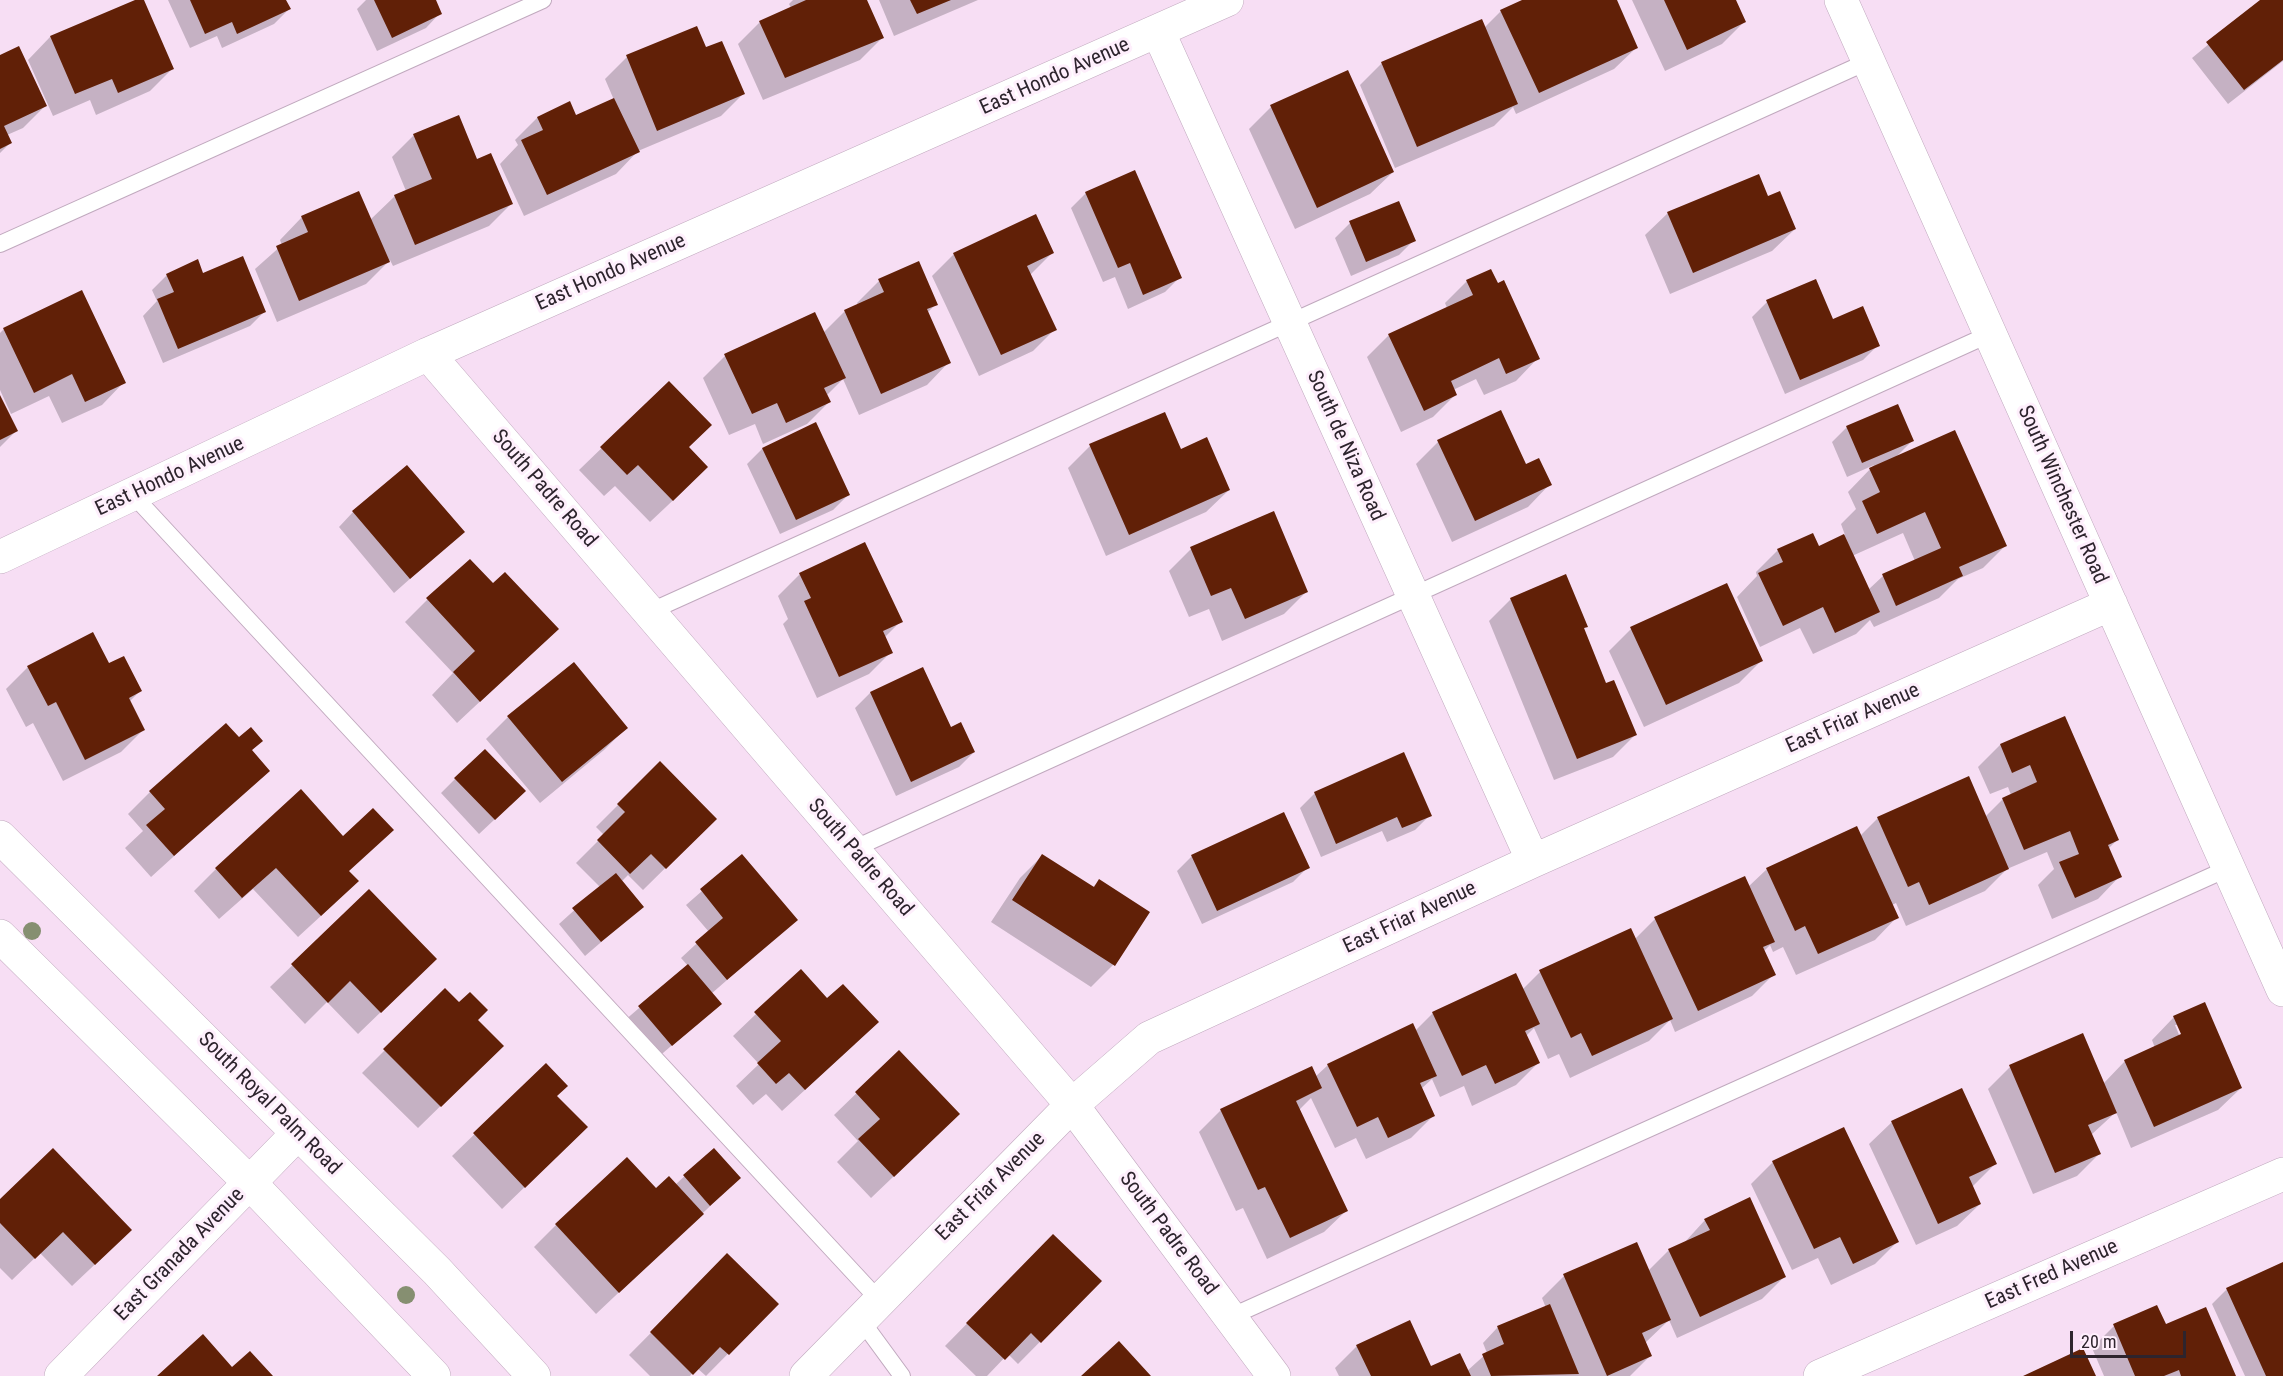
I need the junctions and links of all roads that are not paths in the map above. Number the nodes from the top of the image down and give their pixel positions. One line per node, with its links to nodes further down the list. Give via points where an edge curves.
1 (543, 0): 6 (lane)
2 (1227, 0): 4 (street, East Hondo Avenue)
3 (1841, 0): 5 (street, South Winchester Road)
4 (1158, 31): 7 (street, South de Niza Road); 9 (street, East Hondo Avenue)
5 (1869, 62): 7 (lane); 8 (street, South Winchester Road)
6 (0, 244)
7 (1289, 322): 12 (street, South de Niza Road); 14 (lane)
8 (1990, 334): 12 (lane); 13 (street, South Winchester Road)
9 (428, 354): 10 (street, East Hondo Avenue); 14 (street, South Padre Road)
10 (133, 495): 11 (street, East Hondo Avenue); 25 (lane)
11 (0, 557)
12 (1413, 597): 16 (lane); 17 (street, South de Niza Road)
13 (2111, 604): 17 (street, East Friar Avenue); 18 (street, South Winchester Road)
14 (649, 612): 16 (street, South Padre Road)
15 (0, 837): 22 (street, South Royal Palm Road)
16 (853, 849): 21 (street, South Padre Road)
17 (1533, 861): 21 (street, East Friar Avenue, via 1149,1038)
18 (2229, 868): 20 (street, South Winchester Road); 26 (lane)
19 (0, 936): 24 (street)
20 (2283, 990)
21 (1072, 1105): 25 (street, East Friar Avenue); 26 (street, South Padre Road)
22 (298, 1133): 24 (street, East Granada Avenue); 29 (street, South Royal Palm Road, via 437,1270)
23 (2283, 1174): 33 (street, East Fred Avenue)
24 (250, 1183): 27 (street, East Granada Avenue); 28 (street)
25 (870, 1310): 30 (street, East Friar Avenue); 31 (lane)
26 (1230, 1317): 32 (street, South Padre Road)
27 (62, 1376)
28 (435, 1376)
29 (534, 1376)
30 (806, 1376)
31 (902, 1376)
32 (1274, 1376)
33 (1820, 1376)

